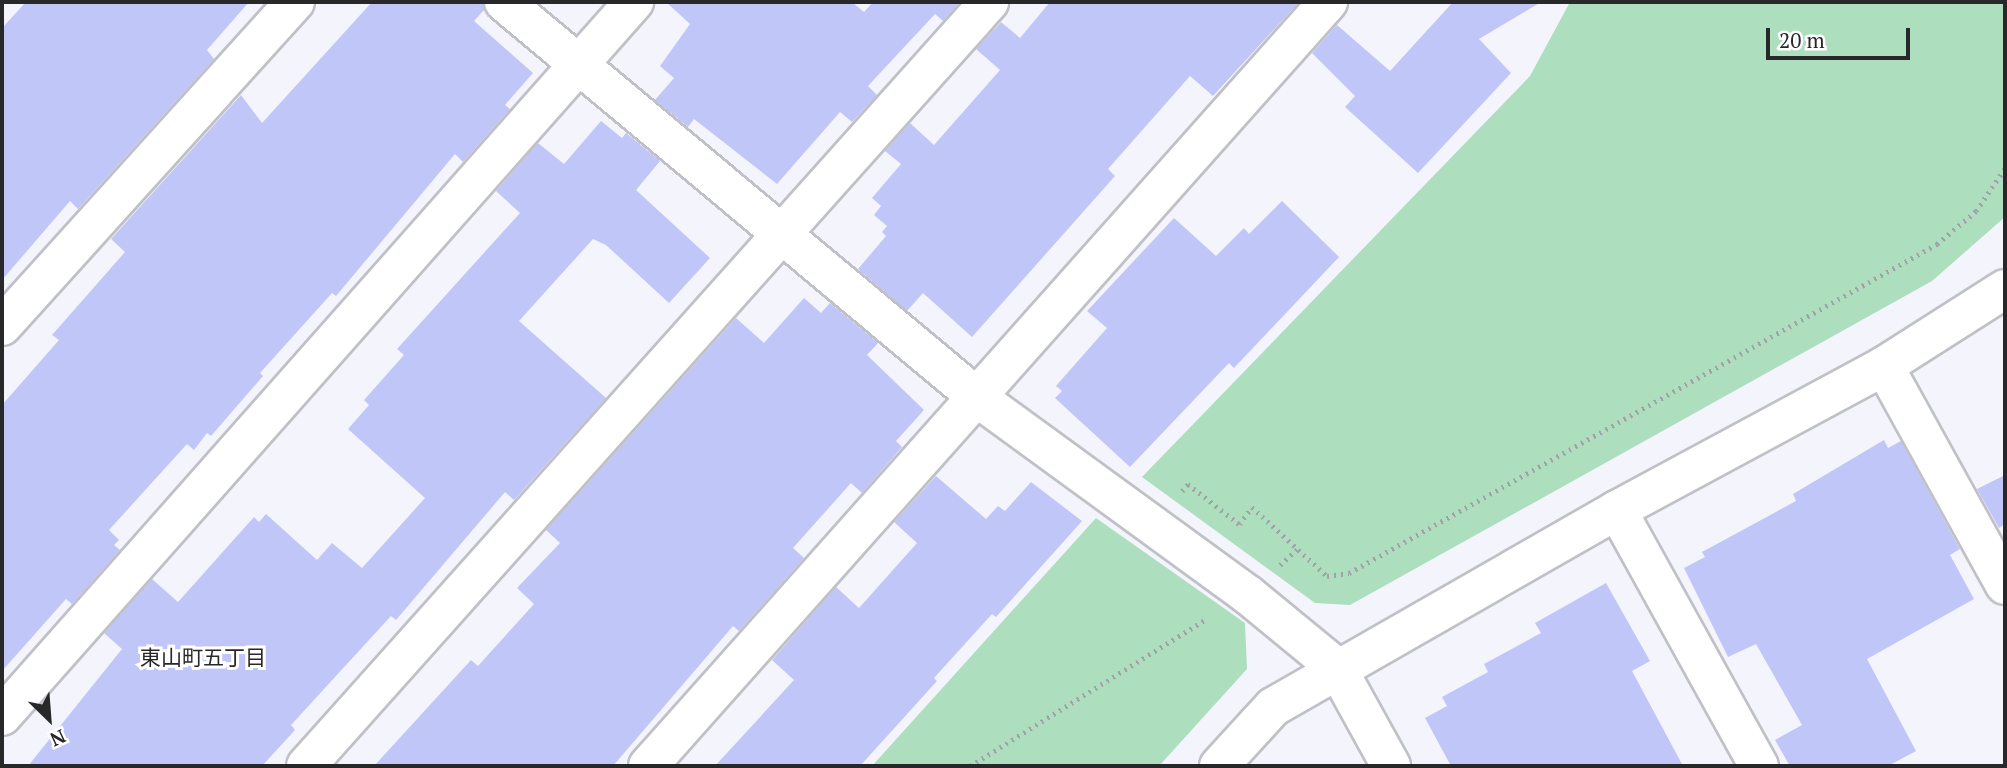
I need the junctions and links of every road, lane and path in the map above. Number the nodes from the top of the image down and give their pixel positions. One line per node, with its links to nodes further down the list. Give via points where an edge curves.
1 (295, 2): 10 (street)
2 (504, 2): 6 (street)
3 (634, 2): 6 (street)
4 (989, 2): 8 (street)
5 (1328, 2): 12 (street)
6 (578, 65): 8 (street); 19 (street)
7 (2005, 168): 15 (path, via 1976,211 1937,244 1349,573 1326,576)
8 (784, 232): 12 (street); 20 (street)
9 (2005, 289): 11 (street)
10 (2, 326)
11 (1884, 366): 13 (street); 16 (street)
12 (978, 398): 14 (street); 21 (street)
13 (1617, 510): 18 (street); 25 (street)
14 (1154, 525): 15 (path, via 1188,484 1239,524 1252,507); 17 (street)
15 (1297, 549): 17 (path)
16 (2005, 585)
17 (1247, 594): 18 (street); 22 (path)
18 (1337, 668): 23 (street, via 1273,707); 24 (street)
19 (2, 716)
20 (306, 766)
21 (648, 766)
22 (970, 766)
23 (1219, 766)
24 (1391, 766)
25 (1759, 766)

